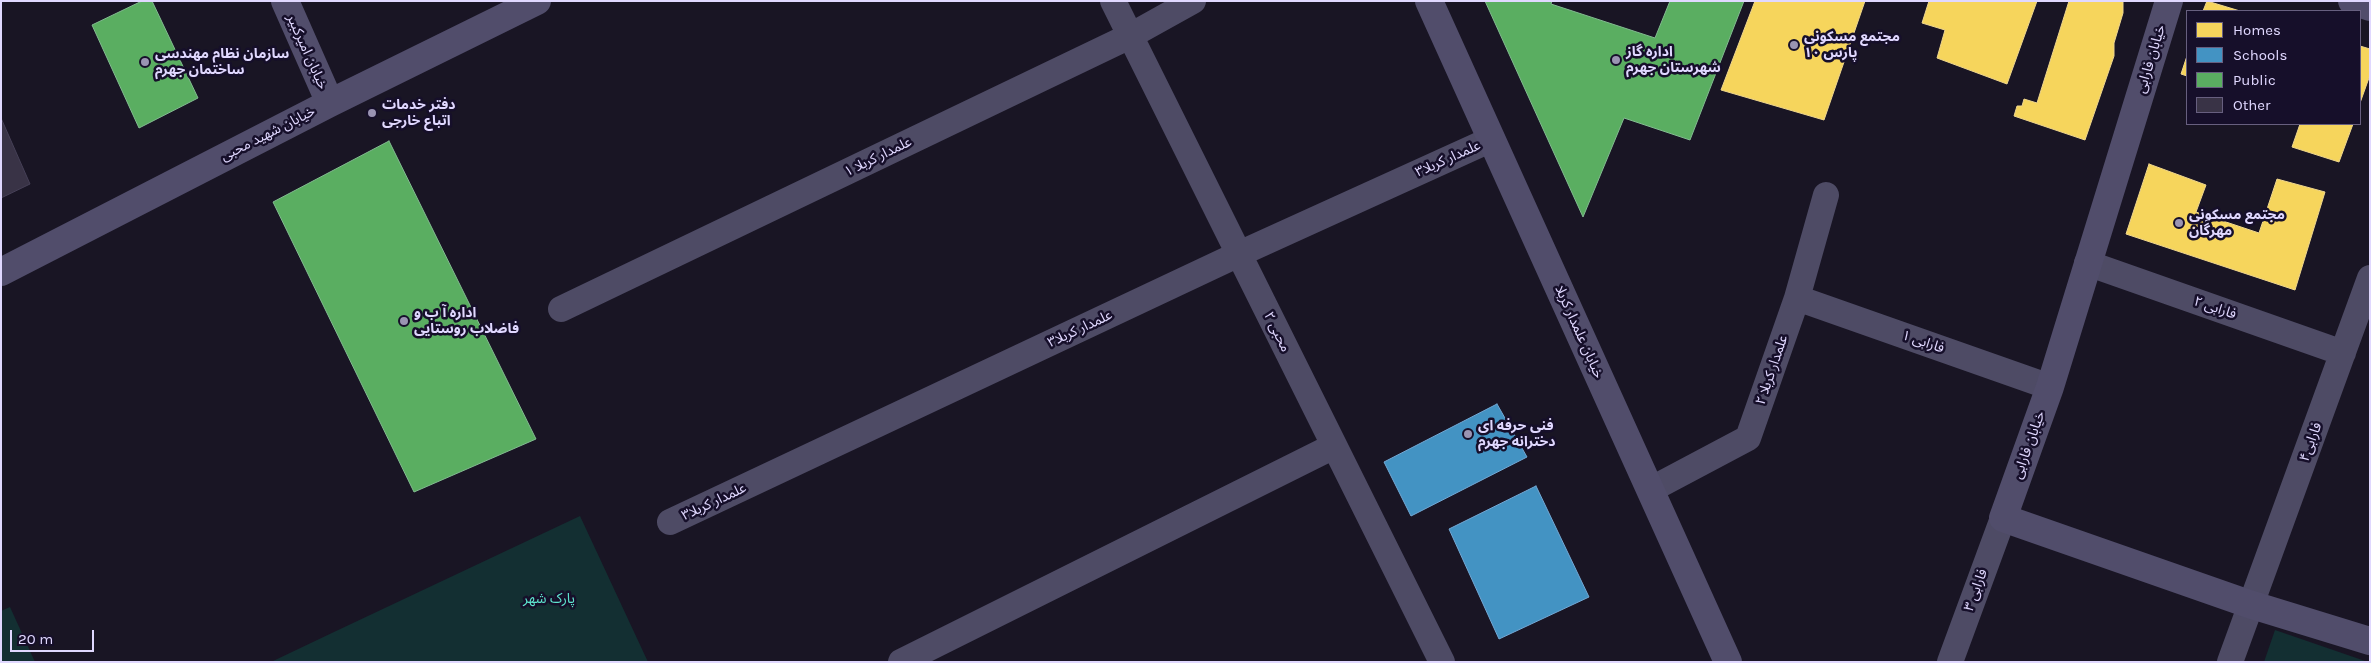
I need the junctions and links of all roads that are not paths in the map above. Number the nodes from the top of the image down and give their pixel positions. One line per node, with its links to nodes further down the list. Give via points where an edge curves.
1 (285, 1): 10 (street, خیابان امیرکبیر)
2 (537, 1): 10 (street, خیابان شهید محبی)
3 (1113, 1): 9 (street, محبی ۲)
4 (1193, 1): 9 (street, علمدار کربلا ۱)
5 (1429, 1): 11 (street, خیابان علمدار کربلا)
6 (2169, 1): 14 (street, خیابان فارابی)
7 (2352, 1): 8 (street)
8 (2370, 7)
9 (1130, 36): 13 (street, محبی ۲); 18 (street, علمدار کربلا ۱)
10 (330, 103): 15 (street, خیابان شهید محبی)
11 (1492, 139): 13 (street, علمدار کربلا۳); 22 (street, خیابان علمدار کربلا)
12 (1826, 194): 17 (street, علمدار کربلا ۲)
13 (1239, 254): 21 (street, محبی ۲); 24 (street, علمدار کربلا۳)
14 (2087, 262): 19 (street, فارابی ۲); 20 (street, خیابان فارابی)
15 (1, 272)
16 (2370, 278): 19 (street, فارابی۴)
17 (1797, 298): 20 (street, فارابی ۱); 22 (street, علمدار کربلا ۲, via 1748,438)
18 (561, 309)
19 (2343, 353): 25 (street, فارابی۴)
20 (2050, 387): 23 (street, خیابان فارابی)
21 (1334, 446): 27 (street); 28 (street, محبی ۲)
22 (1650, 490): 29 (street, خیابان علمدار کربلا)
23 (2002, 518): 25 (street); 30 (street, فارابی ۳)
24 (670, 522)
25 (2250, 604): 26 (street); 31 (street, فارابی۴)
26 (2370, 641)
27 (901, 662)
28 (1442, 662)
29 (1728, 662)
30 (1950, 662)
31 (2230, 662)

